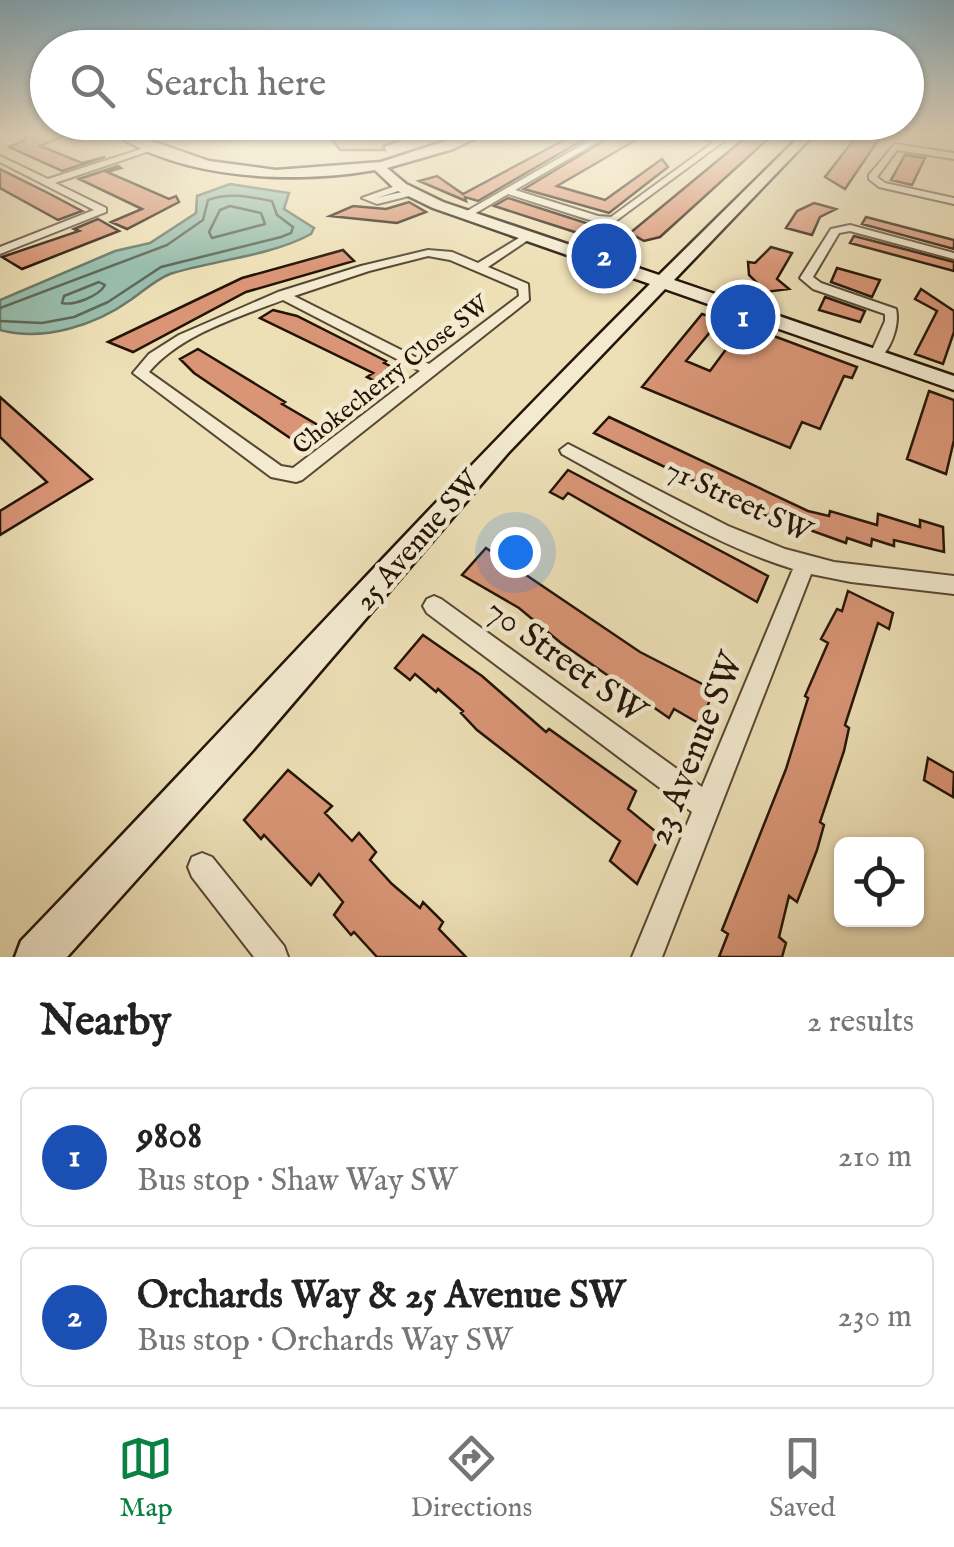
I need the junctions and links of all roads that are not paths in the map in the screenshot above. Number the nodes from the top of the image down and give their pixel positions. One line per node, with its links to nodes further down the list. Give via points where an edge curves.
1 (40, 178): 8 (street)
2 (63, 178): 8 (street)
3 (391, 178): 11 (street)
4 (531, 178): 9 (street)
5 (671, 178): 9 (street, via 613,220)
6 (765, 178): 16 (street, 25 Avenue SW)
7 (872, 178): 10 (street)
8 (49, 182): 13 (street, via 102,211)
9 (508, 191): 11 (street)
10 (954, 202)
11 (465, 215): 12 (street)
12 (527, 236): 15 (street, Chokecherry Close SW); 16 (street)
13 (0, 252)
14 (954, 256): 18 (street, via 836,231 808,281 890,312)
15 (479, 268): 17 (street, Chokecherry Close SW, via 430,252); 19 (street, Chokecherry Close SW, via 520,284 527,294)
16 (661, 283): 18 (street); 27 (street, 25 Avenue SW, via 500,447)
17 (282, 295): 19 (street); 19 (street, Chokecherry Close SW, via 155,357 140,373 277,472 296,474)
18 (876, 356): 20 (street)
19 (432, 371)
20 (954, 384)
21 (568, 450): 22 (street, 71 Street SW, via 742,540)
22 (805, 564): 23 (street, 71 Street SW); 25 (street, 23 Avenue SW)
23 (954, 584)
24 (434, 606): 25 (street, 70 Street SW)
25 (708, 807): 29 (street, 23 Avenue SW)
26 (202, 868): 28 (street)
27 (37, 957)
28 (273, 957)
29 (647, 957)

